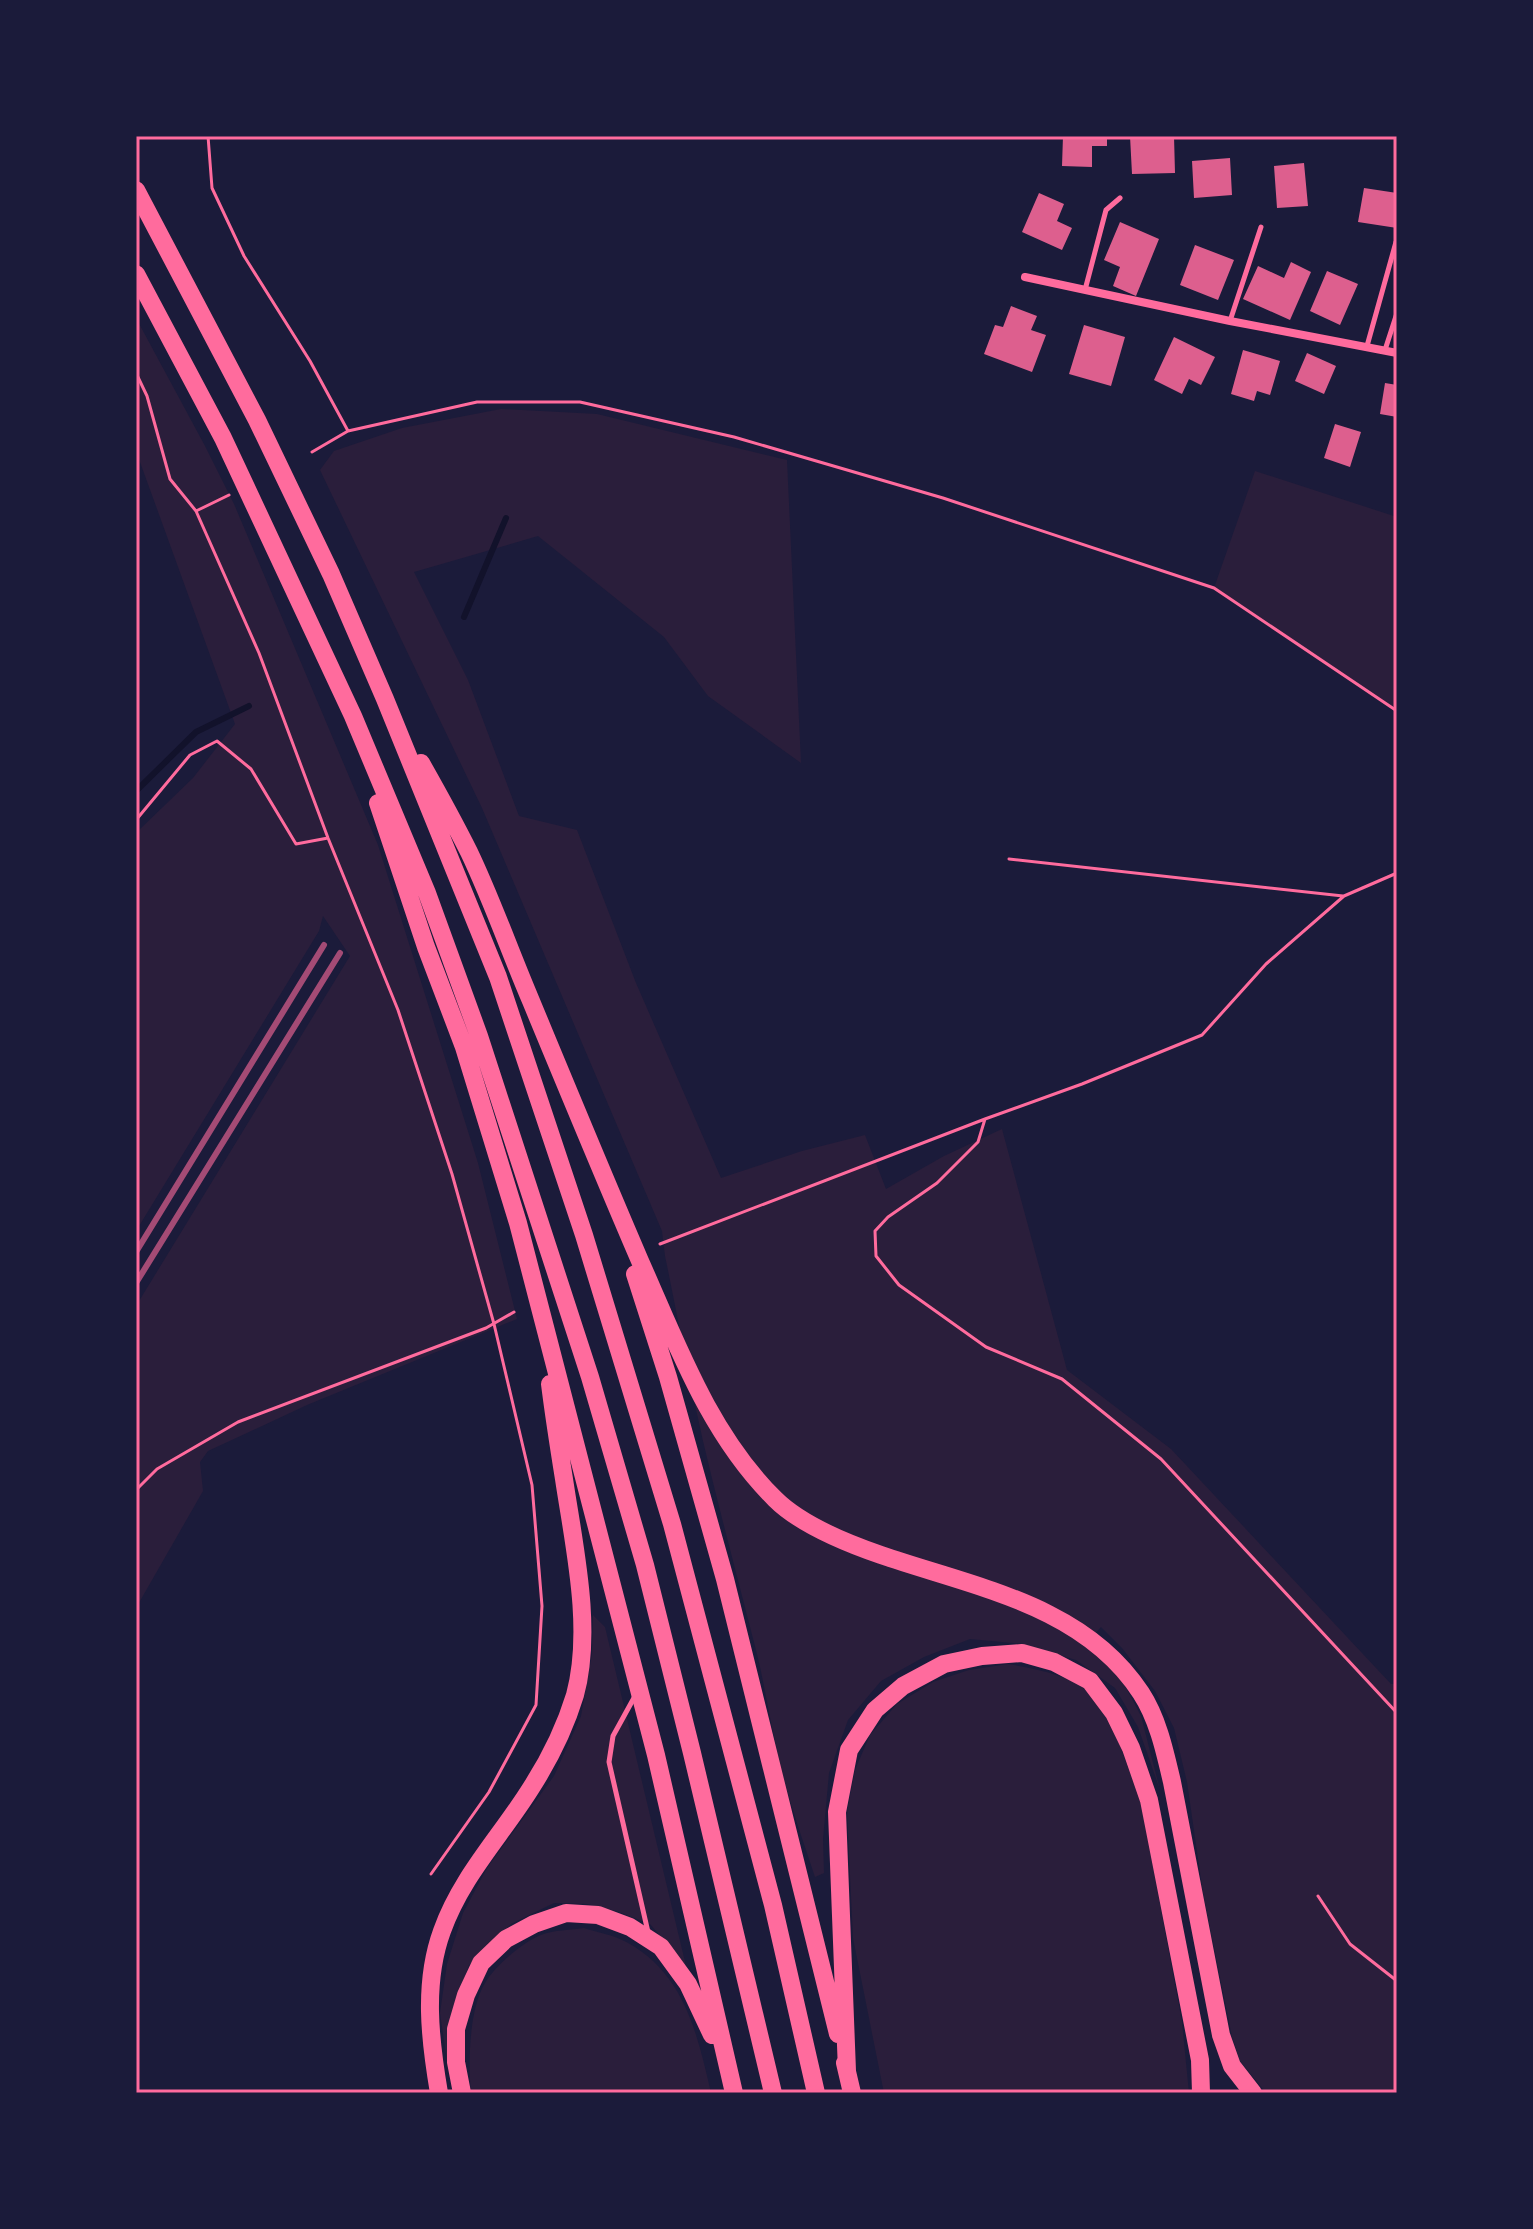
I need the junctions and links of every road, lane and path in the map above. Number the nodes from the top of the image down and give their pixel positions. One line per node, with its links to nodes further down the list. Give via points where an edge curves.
1 (208, 136): 15 (path, via 212,188 244,256)
2 (136, 190): 19 (highway, via 264,433)
3 (1120, 198): 8 (lane, via 1106,210)
4 (1261, 227): 10 (lane)
5 (1396, 242): 11 (lane)
6 (136, 274): 21 (highway, via 228,449)
7 (1025, 277): 8 (street)
8 (1085, 290): 10 (street)
9 (1397, 313): 12 (lane)
10 (1230, 321): 11 (street)
11 (1367, 346): 12 (street)
12 (1385, 350): 13 (street)
13 (1397, 353)
14 (136, 373): 18 (path, via 170,479)
15 (348, 431): 16 (path); 20 (path, via 477,402 580,402 734,437 943,498 1214,588)
16 (312, 452)
17 (230, 495): 18 (path)
18 (196, 511): 23 (path, via 259,653)
19 (385, 699): 28 (highway, via 470,855); 45 (highway, via 498,977 584,1235 676,1539 773,1905)
20 (1397, 711)
21 (353, 716): 31 (highway, via 426,947 464,1047); 44 (highway, via 469,1007 590,1377 648,1579)
22 (136, 820): 23 (path, via 190,755 217,741 251,769 296,844)
23 (328, 838): 32 (path, via 398,1010)
24 (1009, 859): 26 (path)
25 (1397, 873): 26 (path)
26 (1344, 896): 27 (path, via 1266,964 1202,1035)
27 (985, 1119): 29 (path); 35 (path, via 978,1142 937,1183 875,1231 876,1256 899,1285 986,1347 1062,1379 1161,1459)
28 (608, 1187): 40 (highway, via 725,1579); 48 (highway, via 717,1424 749,1472 779,1503 856,1546 1052,1614 1119,1663 1143,1695 1163,1741 1221,2035 1232,2066)
29 (660, 1244)
30 (514, 1312): 32 (path)
31 (543, 1317): 34 (highway); 41 (highway, via 574,1541 581,1663 575,1695 548,1758 471,1873 441,1933 430,1999)
32 (494, 1324): 33 (path, via 238,1422 157,1469); 36 (path, via 532,1485 542,1606 536,1705 489,1792)
33 (136, 1490)
34 (639, 1688): 38 (lane, via 613,1736 609,1762); 43 (highway)
35 (1397, 1713)
36 (431, 1874)
37 (1318, 1896): 39 (path, via 1350,1944)
38 (650, 1940): 42 (highway, via 598,1915 566,1913 506,1939 481,1963 456,2029); 43 (highway, via 688,1984)
39 (1397, 1981)
40 (847, 2071): 46 (highway); 47 (highway, via 837,1812 849,1750 875,1710 903,1686 944,1664 1022,1653 1090,1681 1131,1748 1152,1816 1200,2060)
41 (439, 2093)
42 (462, 2093)
43 (734, 2093)
44 (773, 2093)
45 (816, 2093)
46 (852, 2093)
47 (1201, 2093)
48 (1253, 2093)

